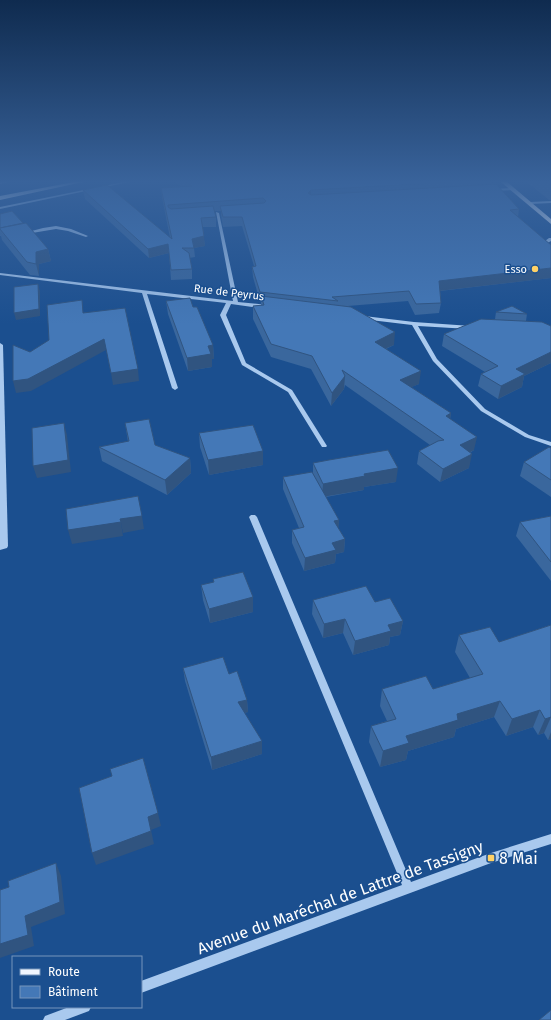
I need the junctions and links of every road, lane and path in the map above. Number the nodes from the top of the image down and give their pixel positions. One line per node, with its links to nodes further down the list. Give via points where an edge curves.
1 (42, 230): 4 (street)
2 (72, 230): 5 (street)
3 (221, 230): 11 (street)
4 (21, 234)
5 (86, 236)
6 (551, 239): 7 (street, via 543,244)
7 (551, 250)
8 (0, 274): 9 (street, Rue de Peyrus)
9 (144, 291): 10 (street, Rue de Peyrus); 17 (street)
10 (229, 302): 11 (street, Rue de Peyrus); 19 (street, via 223,315 244,364 290,391)
11 (236, 303): 12 (street, Rue de Peyrus)
12 (274, 307)
13 (357, 317): 14 (street)
14 (414, 324): 15 (street); 18 (street, via 435,360 483,410 527,436)
15 (475, 328)
16 (0, 345): 21 (street, via 4,546)
17 (175, 388)
18 (551, 444)
19 (324, 446)
20 (253, 517): 23 (street)
21 (0, 547)
22 (551, 839): 23 (street, Avenue du Maréchal de Lattre de Tassigny)
23 (408, 889): 24 (street, Avenue du Maréchal de Lattre de Tassigny)
24 (142, 987)
25 (82, 1008): 26 (street)
26 (49, 1020)

